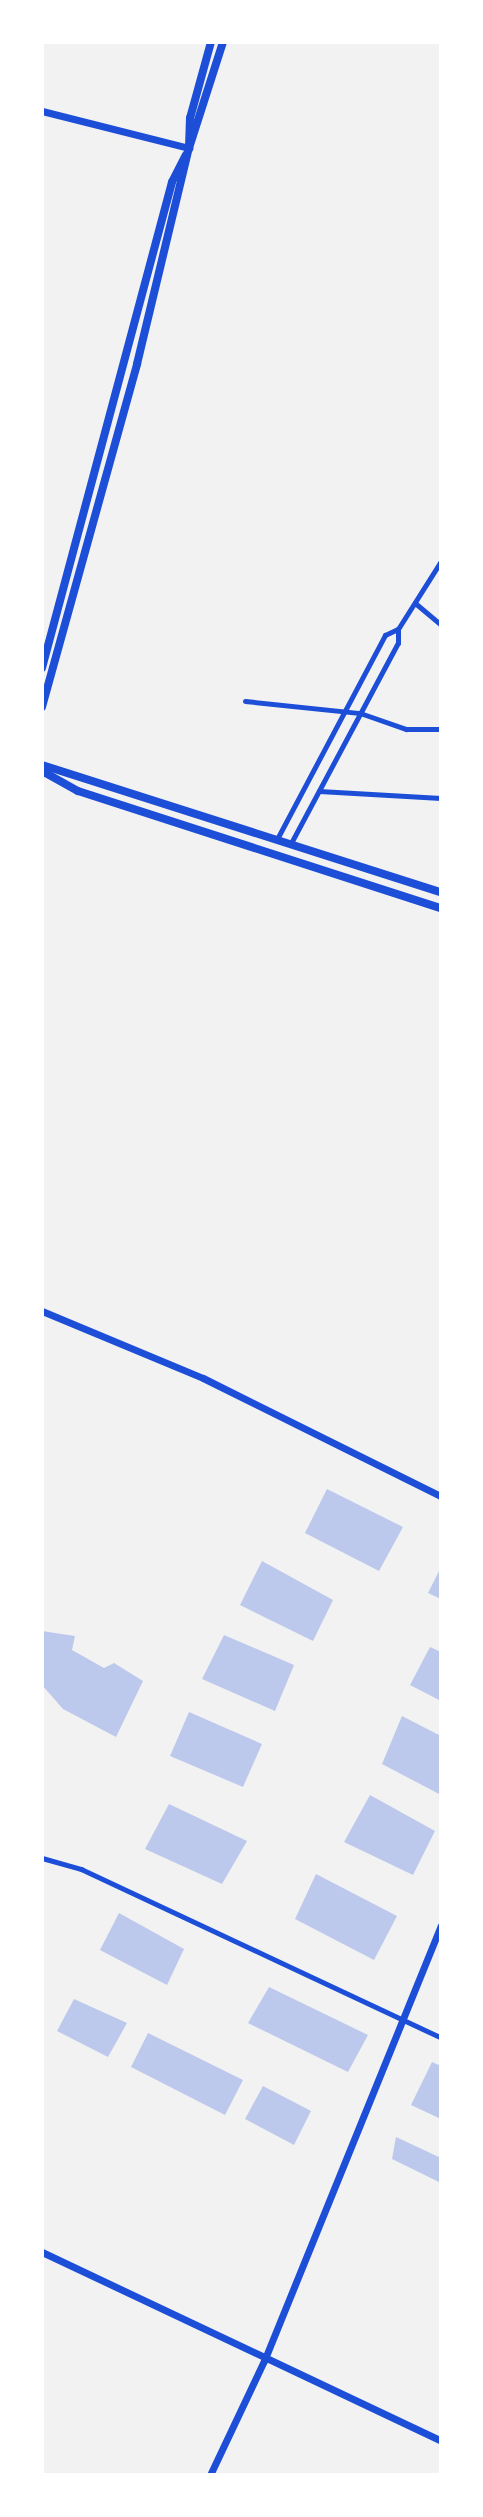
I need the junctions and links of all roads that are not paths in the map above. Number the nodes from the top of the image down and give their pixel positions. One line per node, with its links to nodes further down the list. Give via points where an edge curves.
1 (211, 42): 4 (main road, via 190,118)
2 (223, 42): 4 (main road)
3 (42, 111): 4 (street)
4 (189, 148): 9 (main road, via 172,182); 11 (main road, via 137,364)
5 (441, 561): 6 (street)
6 (415, 603): 7 (street); 8 (street)
7 (441, 625)
8 (398, 629): 12 (street, via 385,635); 13 (street, via 398,643)
9 (42, 668)
10 (245, 701): 12 (street)
11 (42, 706)
12 (345, 710): 13 (street); 19 (street)
13 (360, 713): 14 (street, via 406,729); 17 (street)
14 (441, 729)
15 (42, 765): 19 (main road)
16 (42, 771): 22 (main road, via 78,791)
17 (319, 791): 18 (street); 20 (street)
18 (441, 798)
19 (277, 838): 20 (main road)
20 (291, 843): 21 (main road)
21 (441, 891)
22 (441, 908)
23 (42, 1311): 24 (street, via 203,1378)
24 (441, 1496)
25 (42, 1858): 27 (street, via 81,1869)
26 (441, 1926): 27 (street)
27 (402, 2020): 28 (street); 30 (street)
28 (441, 2038)
29 (42, 2252): 30 (street)
30 (264, 2361): 31 (street); 32 (street)
31 (441, 2441)
32 (210, 2475)

